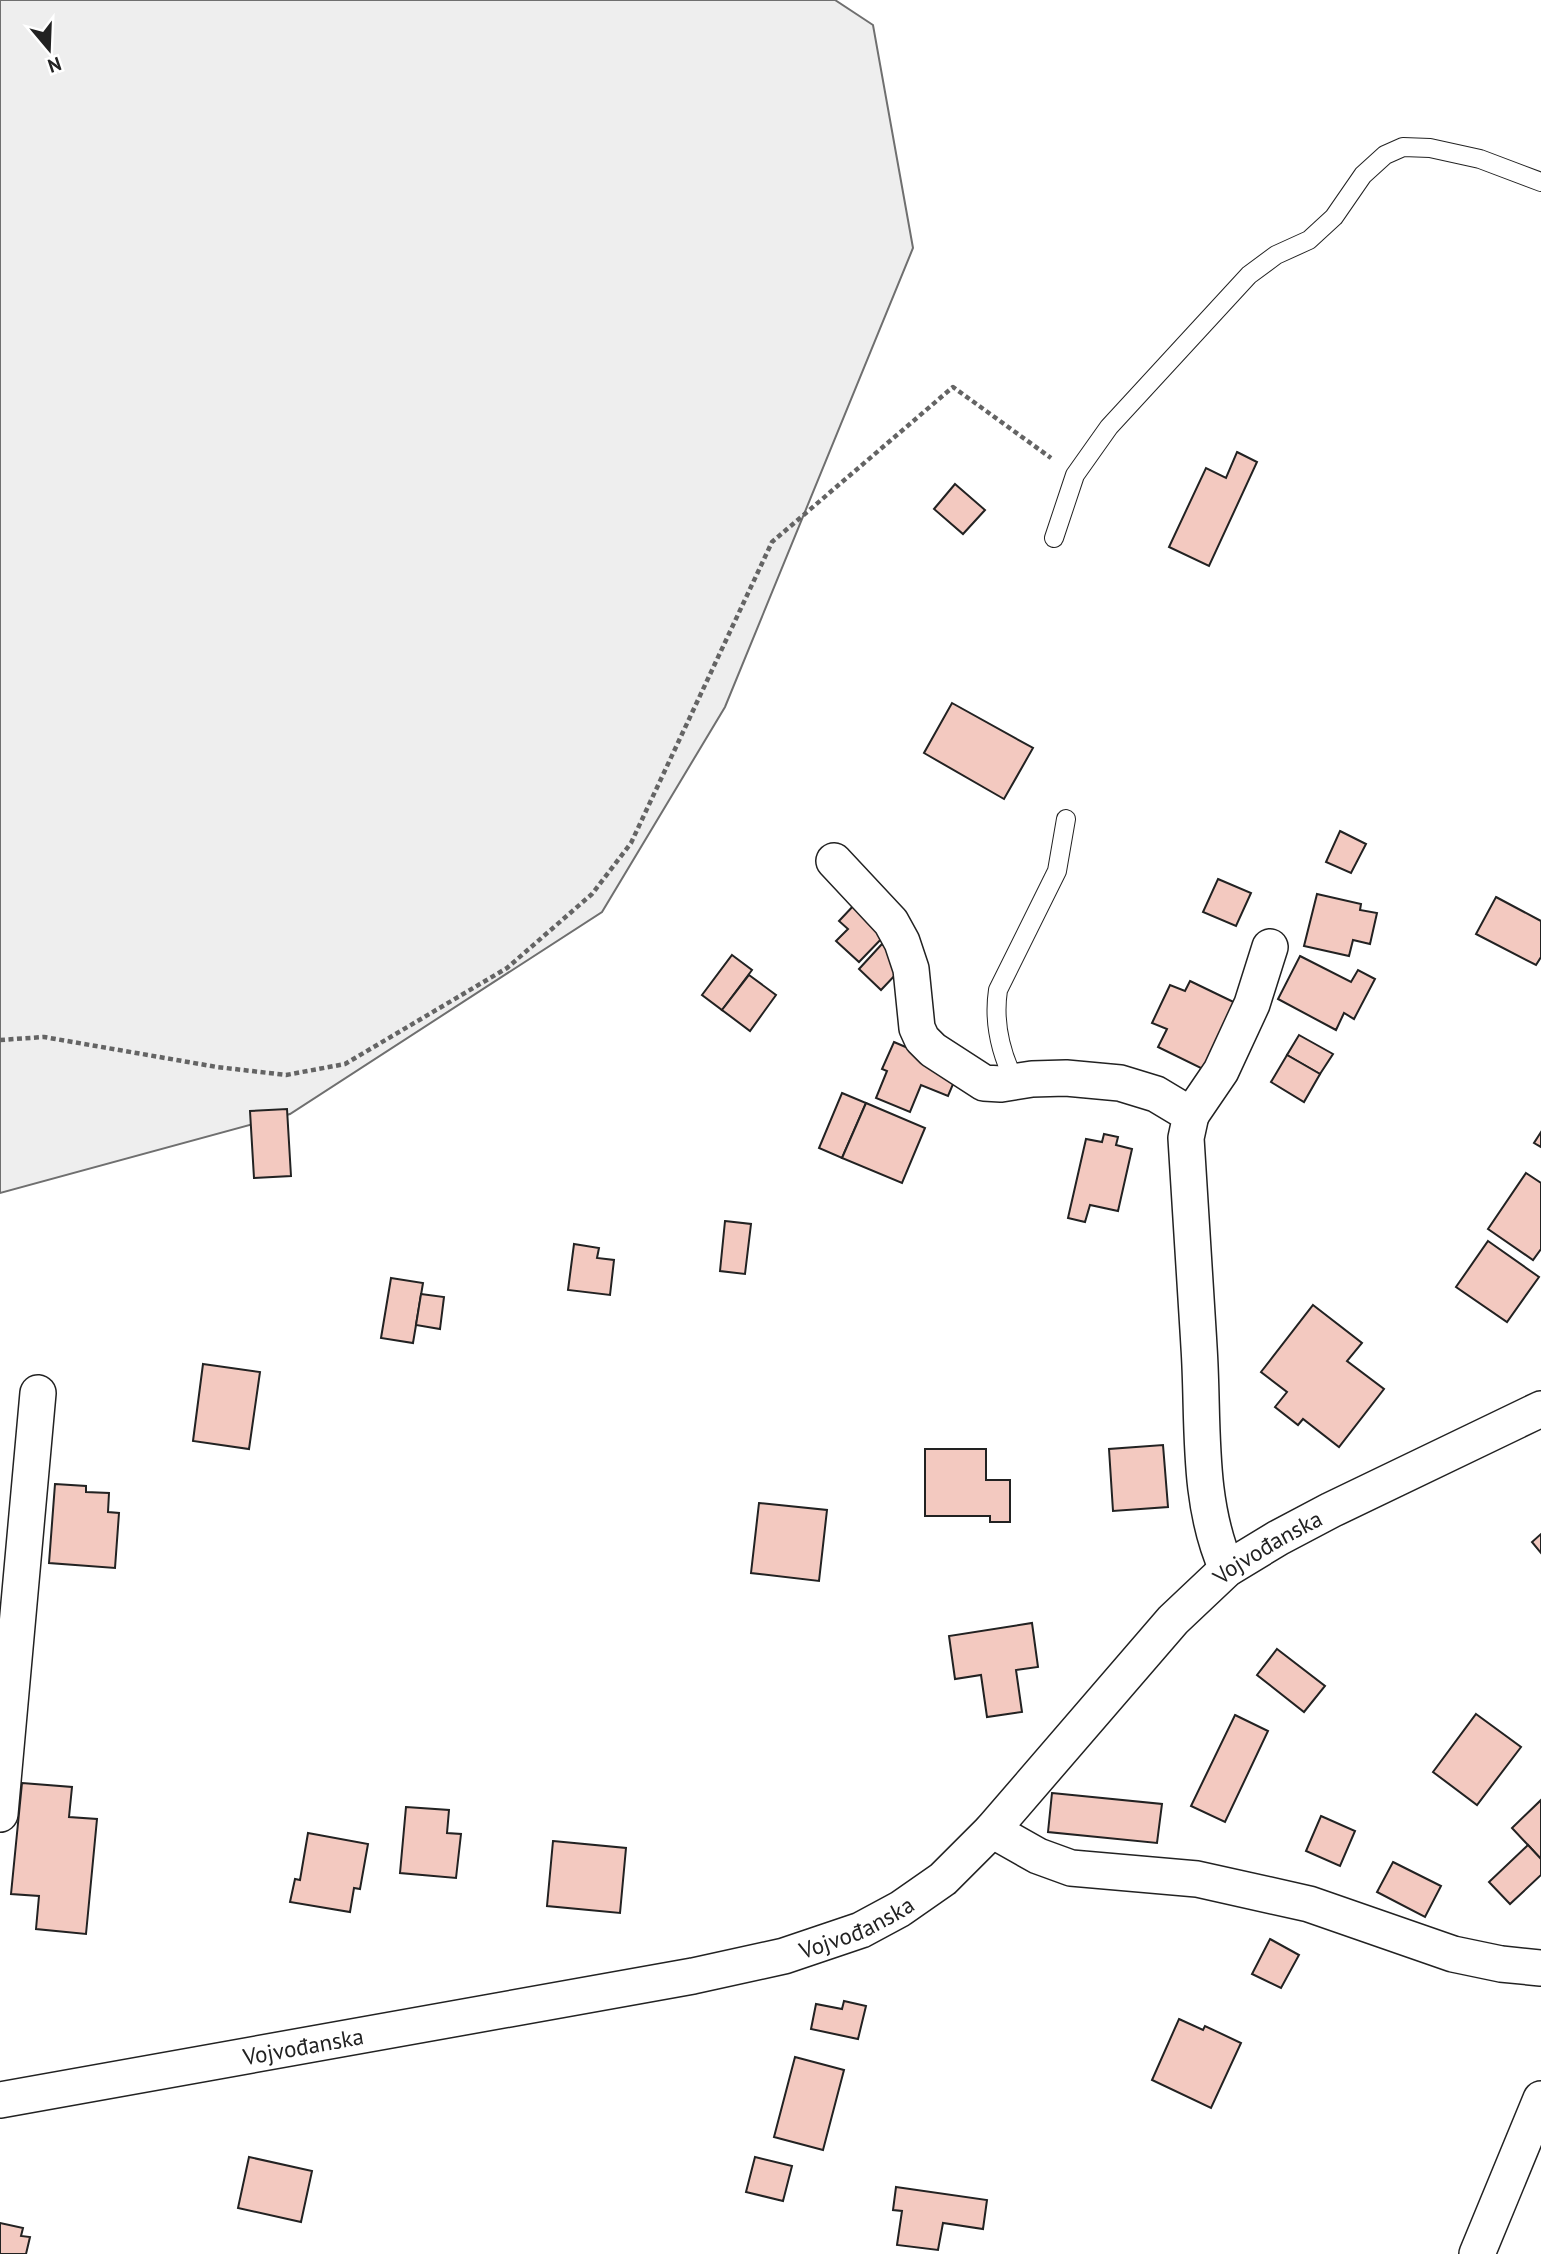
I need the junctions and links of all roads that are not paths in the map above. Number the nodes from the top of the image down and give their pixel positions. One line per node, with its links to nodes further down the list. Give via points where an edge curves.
1 (1541, 182): 2 (lane, via 1480,159 1430,148 1403,147 1385,155 1309,240 1276,255 1249,275 1109,427 1075,475)
2 (1054, 538)
3 (1066, 820): 6 (lane, via 1057,871 998,989 995,1009 1000,1047)
4 (834, 861): 6 (street, via 891,922 902,942 922,1039 984,1083)
5 (1270, 947): 7 (street, via 1252,1004 1221,1071)
6 (1015, 1082): 7 (street, via 1120,1083 1156,1094)
7 (1191, 1115): 10 (street, via 1186,1138 1206,1496)
8 (38, 1393): 11 (street)
9 (1541, 1409): 10 (street, Vojvođanska, via 1331,1510)
10 (1227, 1569): 12 (street, Vojvođanska, via 1165,1630)
11 (0, 1814)
12 (992, 1830): 13 (street, via 1071,1868 1197,1879 1309,1904 1453,1954); 15 (street, Vojvođanska, via 943,1879 900,1909 861,1930 784,1955 693,1976)
13 (1541, 1968)
14 (1541, 2099): 16 (street)
15 (0, 2100)
16 (1478, 2254)

